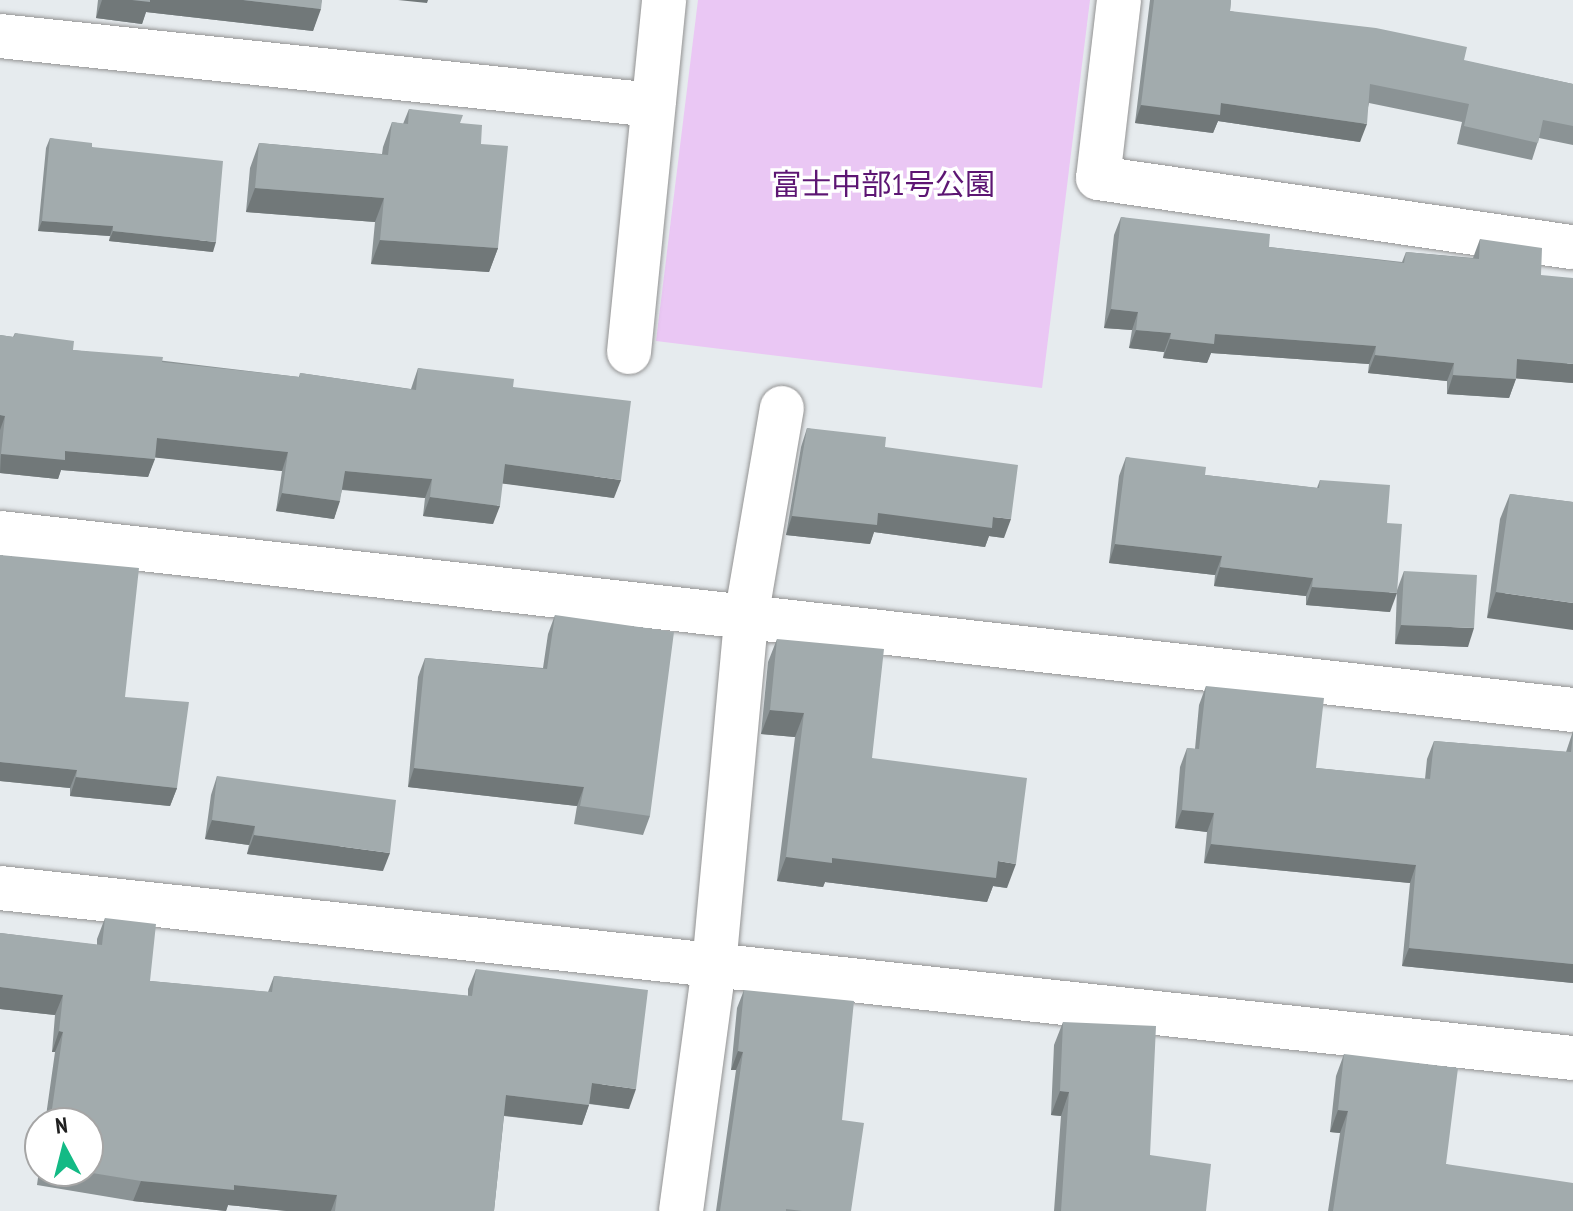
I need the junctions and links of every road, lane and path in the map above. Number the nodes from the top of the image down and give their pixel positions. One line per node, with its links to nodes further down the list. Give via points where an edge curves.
1 (664, 0): 4 (street)
2 (1119, 0): 5 (street, via 1098,178)
3 (0, 36): 4 (street)
4 (653, 105): 6 (street)
5 (1573, 247)
6 (629, 352)
7 (782, 408): 9 (street)
8 (0, 533): 9 (street)
9 (746, 618): 10 (street); 12 (street)
10 (1573, 710)
11 (0, 888): 12 (street)
12 (714, 966): 13 (street); 14 (street)
13 (1573, 1058)
14 (681, 1211)

